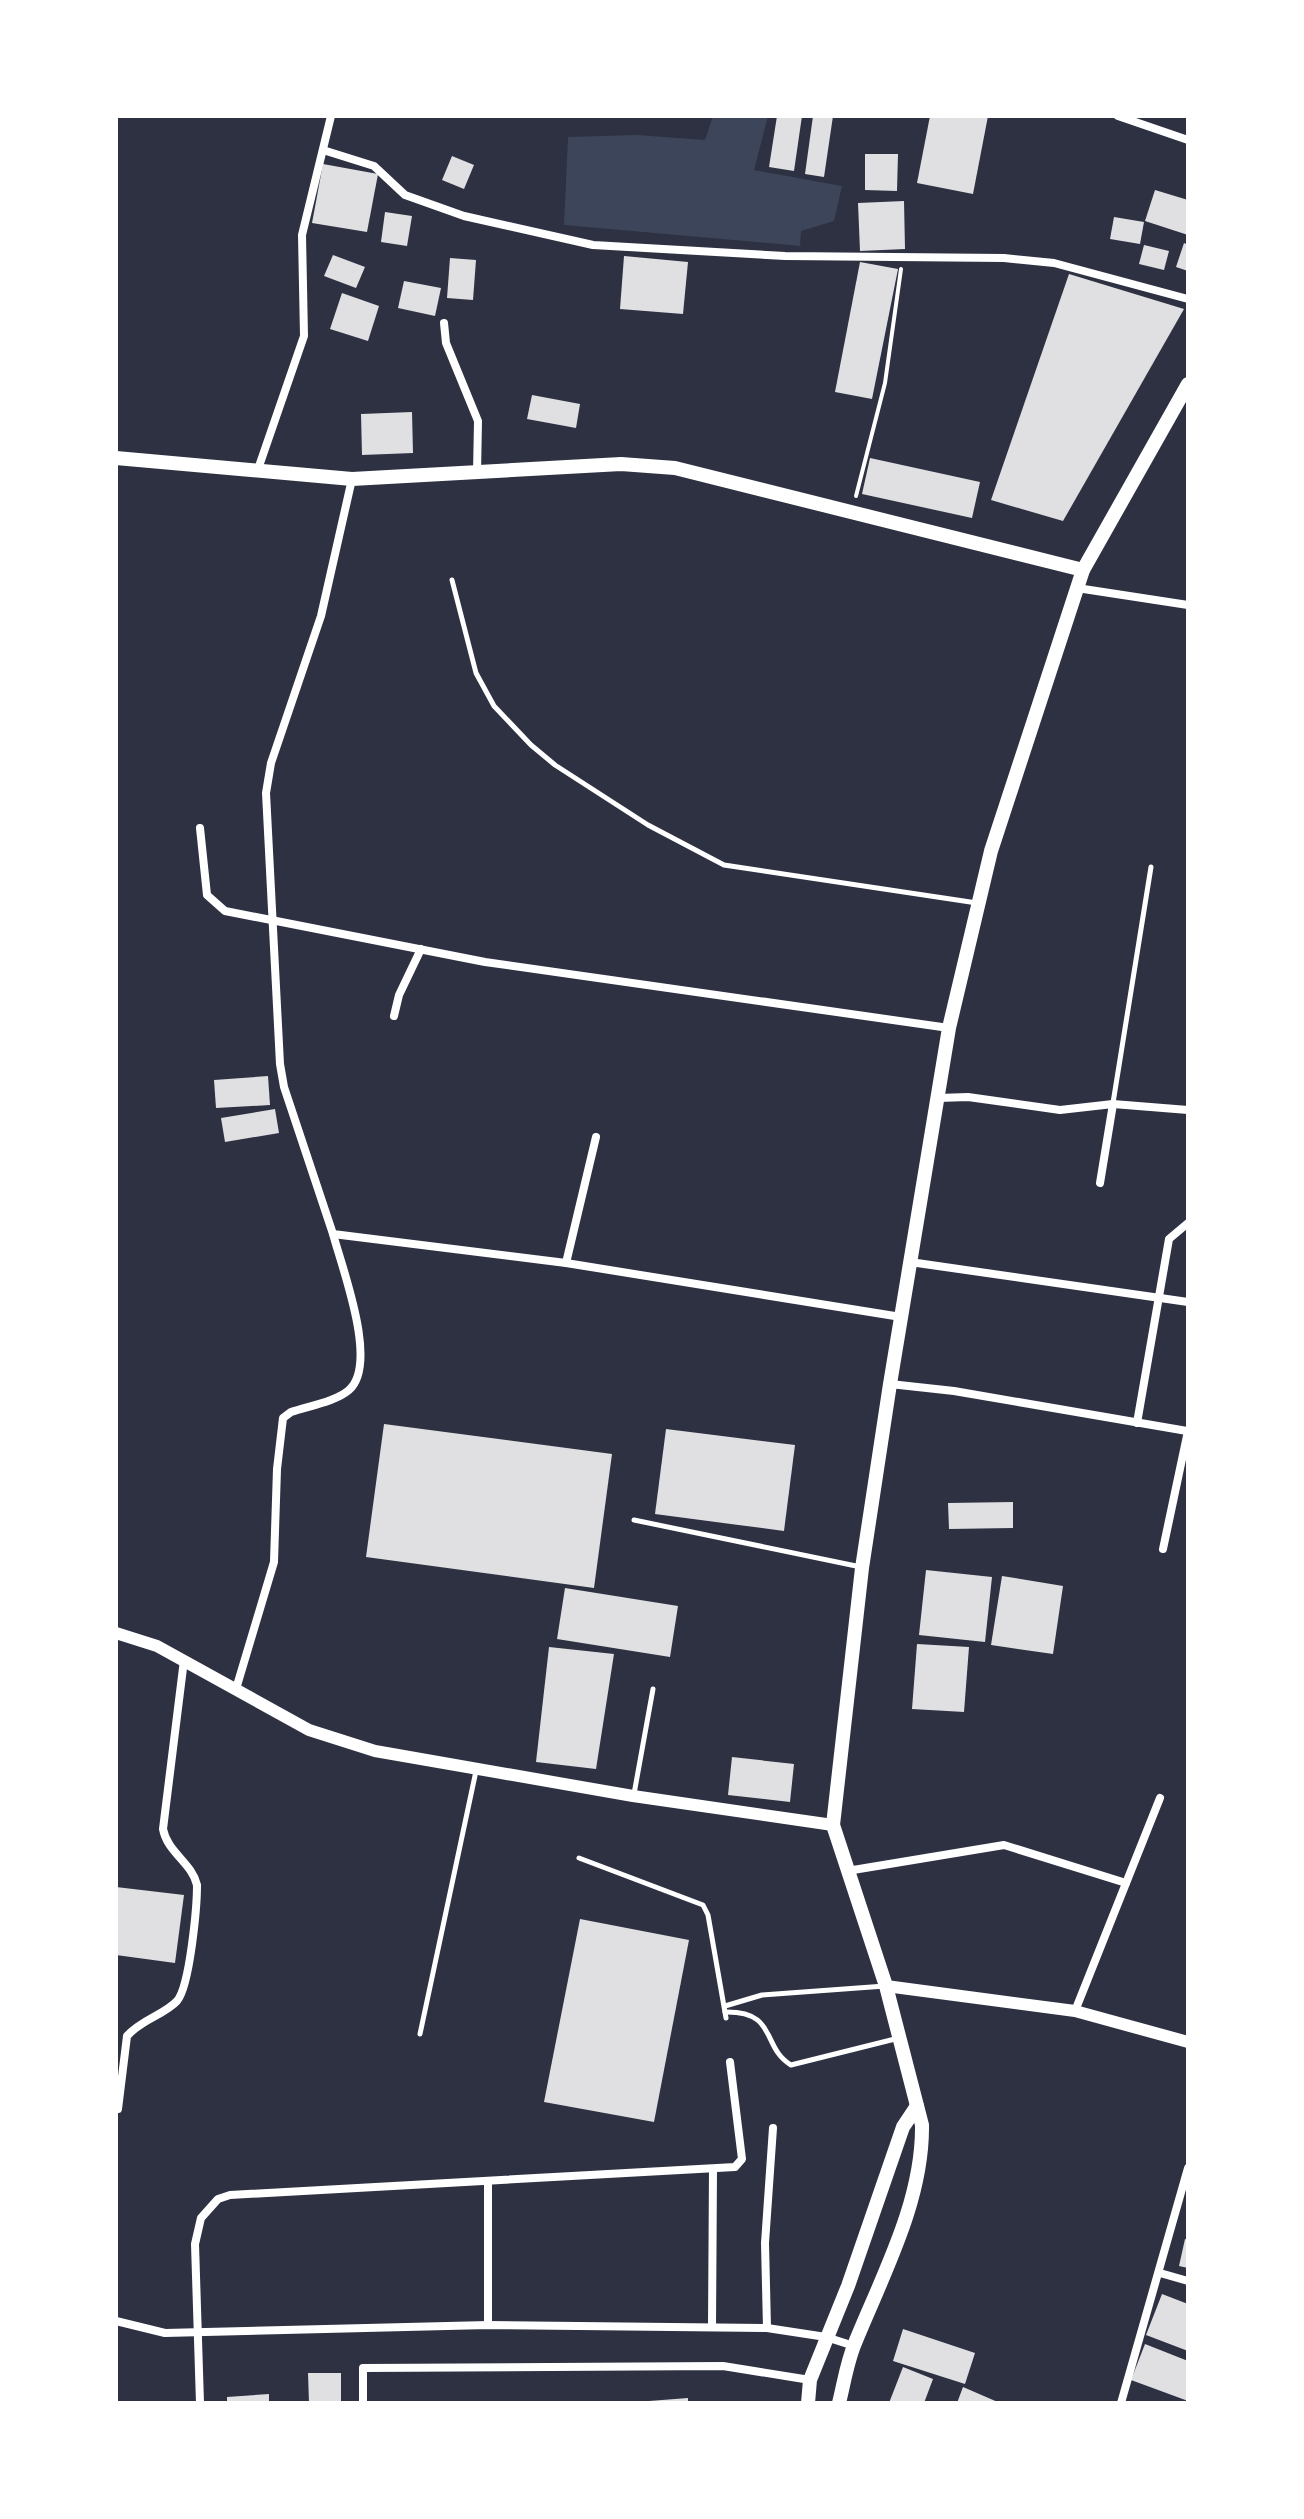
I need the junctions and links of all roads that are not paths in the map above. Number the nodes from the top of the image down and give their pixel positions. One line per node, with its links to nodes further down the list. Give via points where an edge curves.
1 (331, 116): 4 (street)
2 (1118, 116): 3 (street)
3 (1188, 140)
4 (323, 150): 5 (street, via 374,166 405,195 464,216 593,245 1054,263); 9 (street, via 302,235 304,336)
5 (1188, 299)
6 (444, 323): 10 (street, via 447,348 478,421)
7 (1186, 393): 12 (main road)
8 (116, 458): 9 (main road)
9 (257, 472): 11 (main road)
10 (477, 473): 11 (main road); 12 (main road, via 621,464 675,468)
11 (352, 479): 19 (street, via 321,616 267,779)
12 (1083, 570): 14 (main road)
13 (452, 580): 18 (lane, via 476,673 494,706 555,765 648,825 724,865)
14 (1077, 588): 15 (street); 18 (main road)
15 (1188, 605)
16 (200, 828): 19 (street, via 207,895 213,905)
17 (1151, 867): 24 (lane)
18 (977, 903): 22 (main road)
19 (273, 920): 20 (street); 29 (street, via 284,1087)
20 (421, 949): 21 (street); 22 (street)
21 (394, 1016)
22 (949, 1028): 23 (main road)
23 (938, 1098): 24 (street, via 1060,1110); 30 (main road)
24 (1113, 1104): 25 (street); 27 (street)
25 (1188, 1110)
26 (596, 1137): 31 (street)
27 (1100, 1183)
28 (1188, 1223): 32 (street, via 1169,1239)
29 (333, 1234): 31 (street); 43 (street, via 361,1349 359,1377 346,1393 283,1418 272,1577)
30 (910, 1262): 32 (street); 34 (main road)
31 (566, 1263): 34 (street)
32 (1159, 1298): 33 (street); 36 (street)
33 (1188, 1302)
34 (901, 1317): 35 (main road)
35 (890, 1384): 36 (street); 40 (main road)
36 (1137, 1423): 37 (street)
37 (1187, 1431): 39 (street)
38 (634, 1520): 40 (lane)
39 (1163, 1549)
40 (862, 1568): 48 (main road)
41 (116, 1633): 42 (street)
42 (184, 1660): 43 (street); 60 (street, via 163,1829 197,1885 183,1991 127,2036)
43 (236, 1689): 45 (street, via 309,1730 343,1742)
44 (653, 1689): 46 (lane)
45 (476, 1770): 46 (street); 55 (lane)
46 (633, 1796): 48 (street)
47 (1160, 1798): 51 (street)
48 (833, 1825): 50 (main road)
49 (579, 1858): 54 (lane, via 703,1905)
50 (846, 1871): 51 (street, via 1004,1845); 52 (main road)
51 (1126, 1883): 53 (street)
52 (886, 1986): 53 (street); 54 (lane, via 762,1995); 56 (main road)
53 (1075, 2011): 57 (street)
54 (725, 2012): 56 (lane, via 739,2012 766,2025 791,2065)
55 (420, 2034)
56 (900, 2038): 59 (main road)
57 (1188, 2042)
58 (730, 2062): 63 (street, via 741,2161 735,2167)
59 (917, 2106): 72 (main road, via 903,2127); 73 (main road, via 923,2147 909,2203)
60 (118, 2109)
61 (773, 2128): 70 (street, via 765,2243)
62 (1188, 2168): 65 (street)
63 (713, 2169): 64 (street); 69 (street)
64 (488, 2181): 68 (street); 71 (street, via 218,2199 201,2218 195,2244)
65 (1160, 2273): 66 (street); 79 (street)
66 (1188, 2281)
67 (116, 2321): 71 (street, via 165,2333)
68 (488, 2325): 69 (street); 71 (street)
69 (712, 2327): 70 (street)
70 (767, 2328): 72 (street)
71 (200, 2334): 75 (street)
72 (826, 2337): 73 (street); 74 (main road)
73 (854, 2346): 78 (main road)
74 (810, 2380): 76 (street, via 723,2366 363,2368); 77 (main road)
75 (200, 2403)
76 (363, 2403)
77 (808, 2403)
78 (839, 2403)
79 (1121, 2403)

